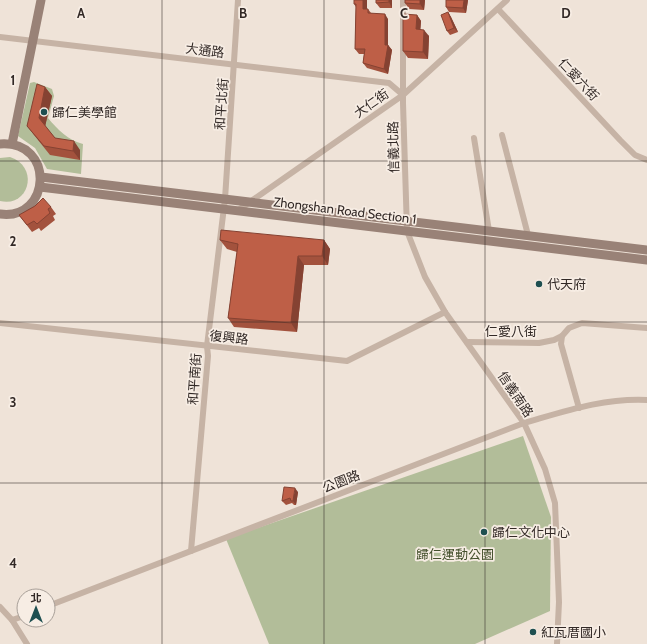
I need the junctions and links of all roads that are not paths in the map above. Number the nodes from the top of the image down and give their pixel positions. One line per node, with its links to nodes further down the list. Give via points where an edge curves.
1 (41, 0): 7 (main road)
2 (238, 0): 8 (street, 和平北街)
3 (403, 0): 9 (street, 信義北路)
4 (507, 0): 5 (street, 大仁街)
5 (498, 8): 9 (street, 大仁街); 14 (street, 仁愛六街, via 620,140 635,155)
6 (0, 37): 7 (street, 大通路)
7 (32, 41): 8 (street, 大通路); 13 (main road)
8 (235, 65): 9 (street, 大通路, via 389,83); 17 (street, 和平北街)
9 (403, 95): 18 (street, 大仁街); 22 (street, 信義北路)
10 (502, 135): 25 (street)
11 (474, 138): 24 (street)
12 (0, 144): 13 (main road)
13 (12, 144): 15 (main road, via 25,149 32,156)
14 (647, 160)
15 (41, 177): 16 (main road); 17 (main road, Zhongshan Road Section 1)
16 (40, 187): 19 (main road, Zhongshan Road Section 1); 21 (main road, via 27,207 12,214)
17 (225, 200): 18 (main road, Zhongshan Road Section 1); 19 (street, 和平北街)
18 (248, 202): 20 (street, 大仁街); 22 (main road, Zhongshan Road Section 1)
19 (224, 210): 20 (main road, Zhongshan Road Section 1); 33 (street, 和平南街)
20 (237, 211): 23 (main road, Zhongshan Road Section 1)
21 (0, 214)
22 (406, 221): 23 (street, 信義南路); 24 (main road, Zhongshan Road Section 1)
23 (407, 231): 27 (main road, Zhongshan Road Section 1); 28 (street, 信義南路, via 425,278)
24 (489, 231): 25 (main road, Zhongshan Road Section 1)
25 (528, 235): 26 (main road, Zhongshan Road Section 1)
26 (647, 250)
27 (647, 260)
28 (445, 312): 32 (street, 信義南路); 33 (street, 復興路, via 347,361)
29 (0, 323): 33 (street, 復興路)
30 (647, 328): 31 (street, 仁愛八街, via 582,323 569,328)
31 (562, 336): 32 (street, 仁愛八街, via 538,343); 35 (street, via 561,344)
32 (467, 342): 36 (street, 信義南路)
33 (207, 346): 37 (street, 和平南街)
34 (647, 400): 35 (street, 公園路, via 605,401)
35 (579, 408): 36 (street, 公園路)
36 (524, 422): 37 (street, 公園路); 43 (street, 信義南路, via 545,469 556,503 559,602)
37 (191, 551): 38 (street, 公園路)
38 (56, 603)
39 (0, 607): 41 (street)
40 (16, 619): 41 (street)
41 (12, 620): 42 (street)
42 (26, 644)
43 (557, 644)

